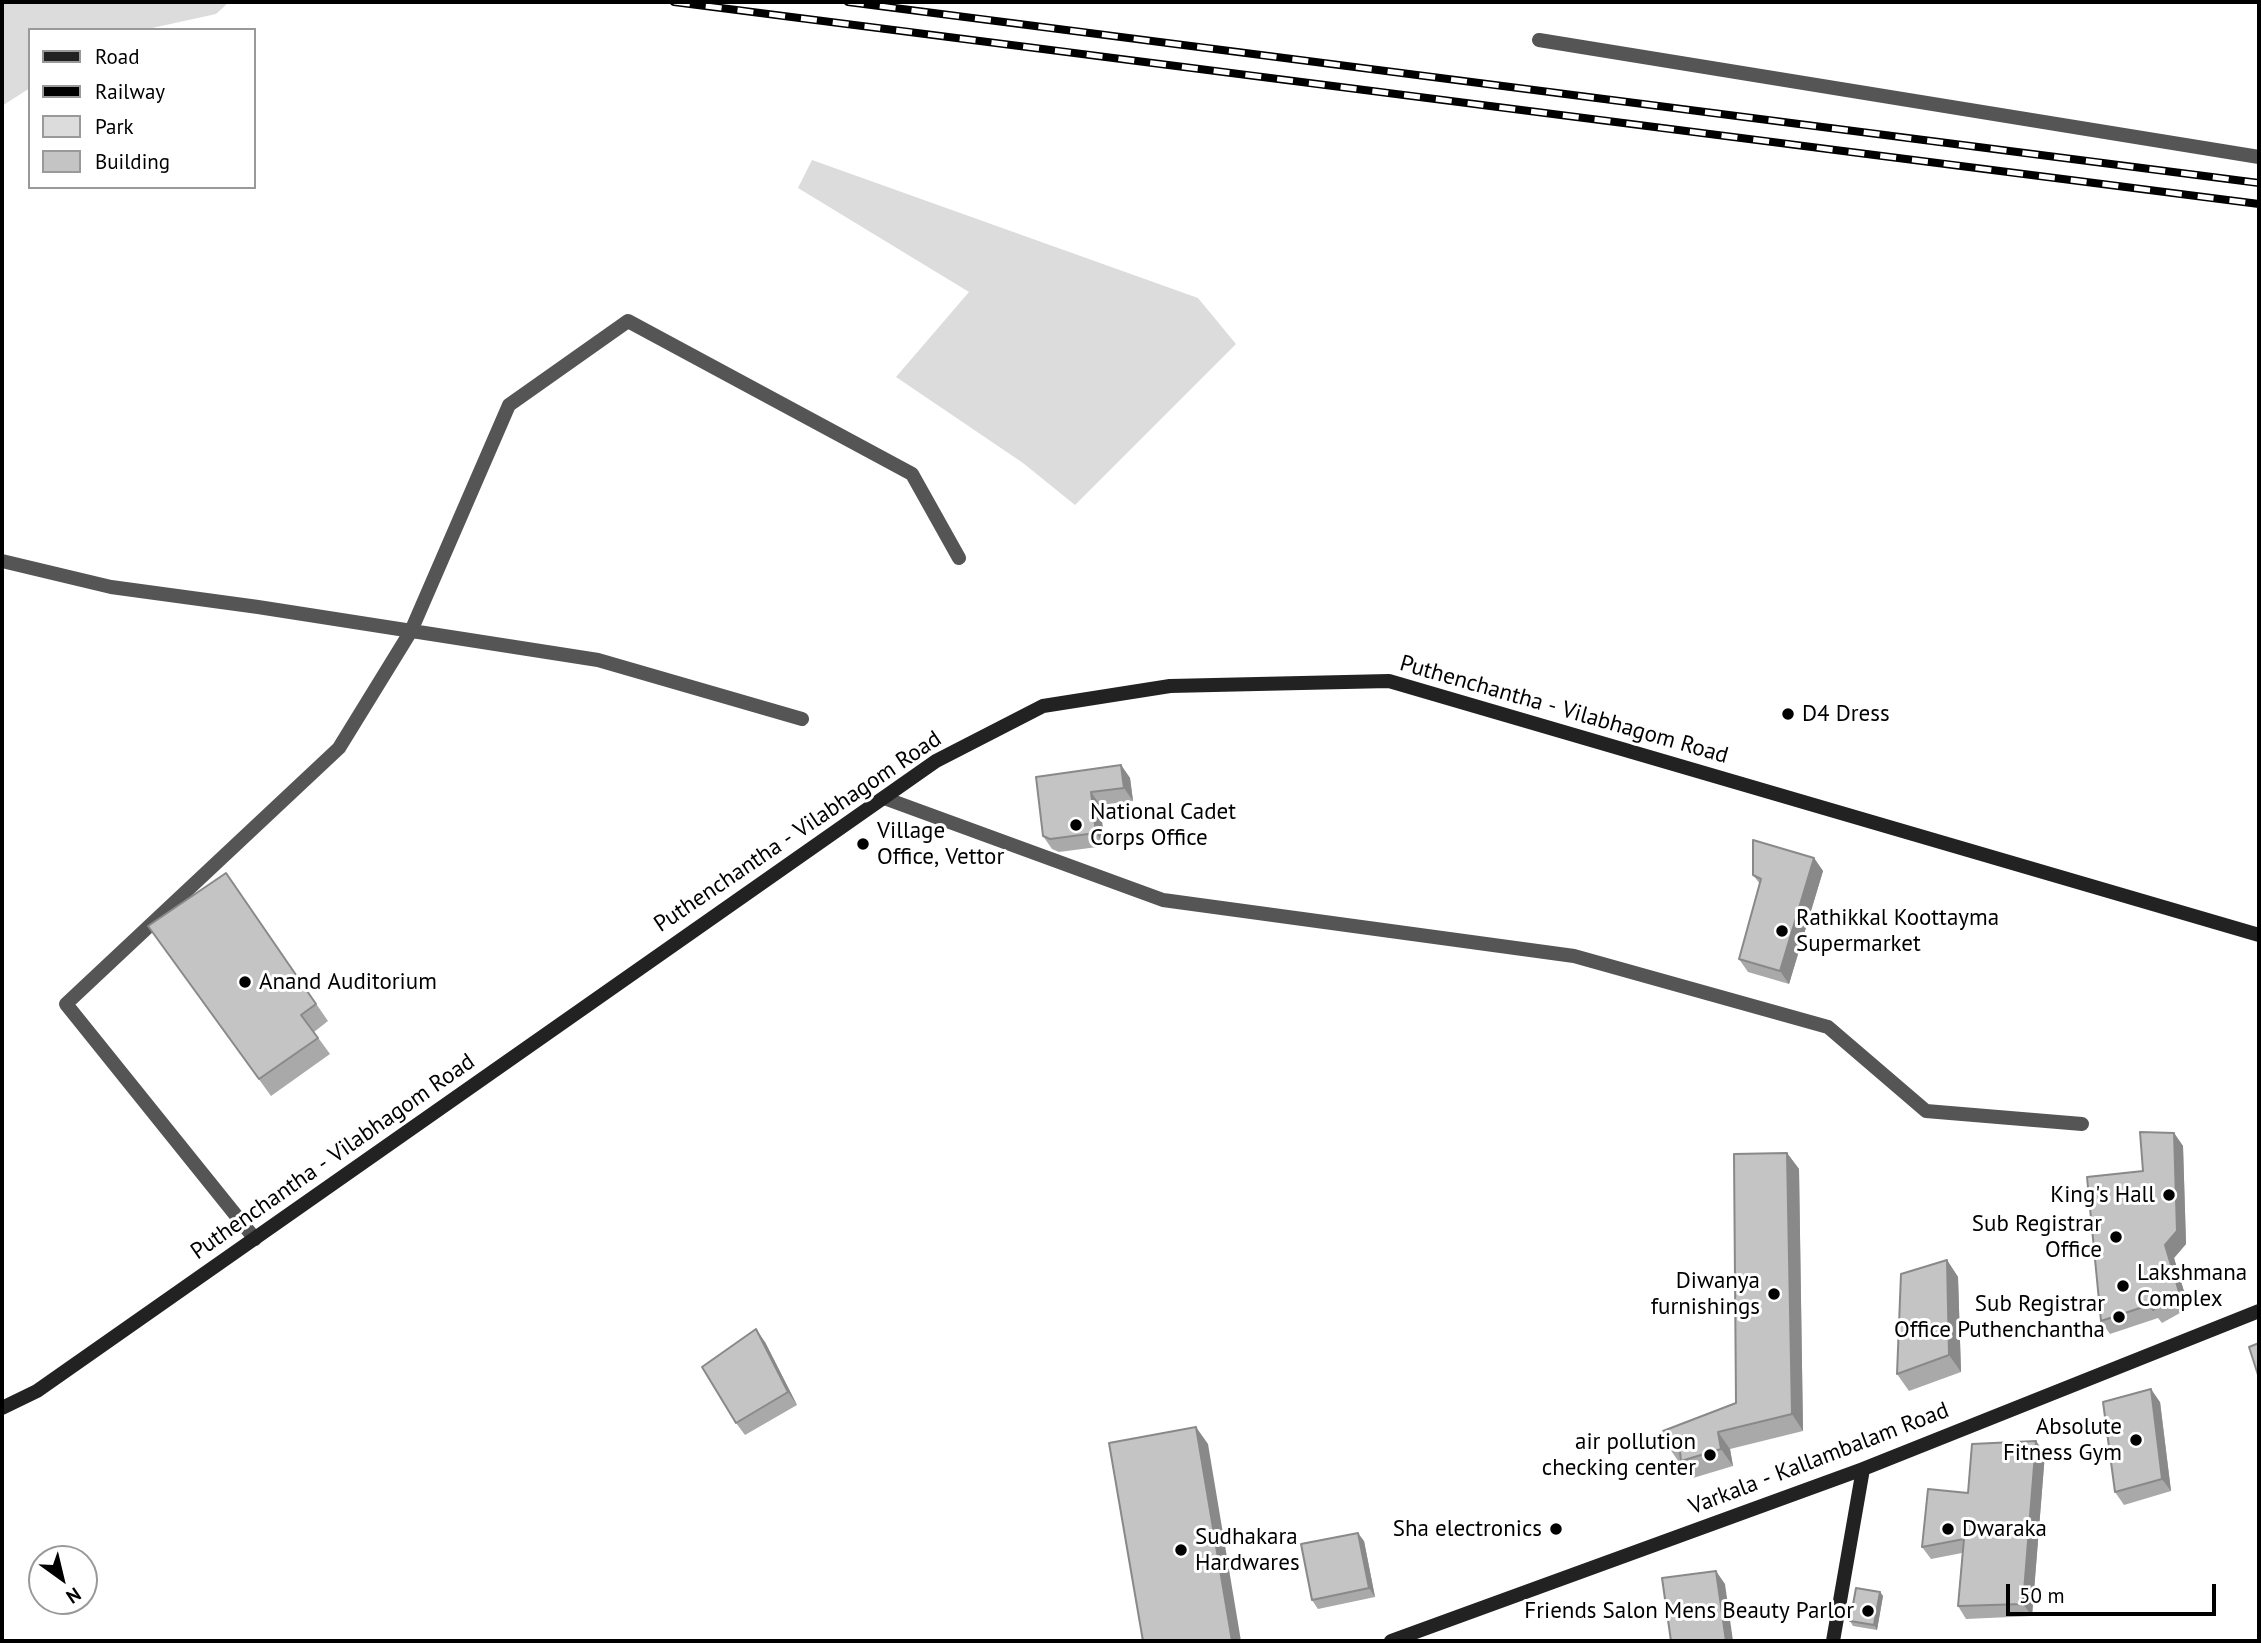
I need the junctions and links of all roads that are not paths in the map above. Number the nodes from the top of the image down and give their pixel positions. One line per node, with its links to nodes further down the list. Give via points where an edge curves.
1 (1539, 40): 2 (street)
2 (2259, 157)
3 (959, 558): 5 (street, via 912,474 628,321 509,405)
4 (2, 561): 5 (street, via 111,587)
5 (411, 631): 6 (street, via 598,660); 10 (street, via 339,748 66,1004)
6 (802, 719)
7 (884, 798): 8 (main road, Puthenchantha - Vilabhagom Road, via 936,761 1043,706 1170,686 1389,681); 9 (street, via 1163,900 1574,956 1828,1027 1926,1111); 10 (main road, Puthenchantha - Vilabhagom Road)
8 (2259, 935)
9 (2082, 1124)
10 (255, 1239): 12 (main road, Puthenchantha - Vilabhagom Road, via 37,1391)
11 (2259, 1311): 13 (main road, Varkala - Kallambalam Road)
12 (2, 1408)
13 (1863, 1469): 14 (main road, Varkala - Kallambalam Road); 15 (main road)
14 (1391, 1641)
15 (1833, 1641)

